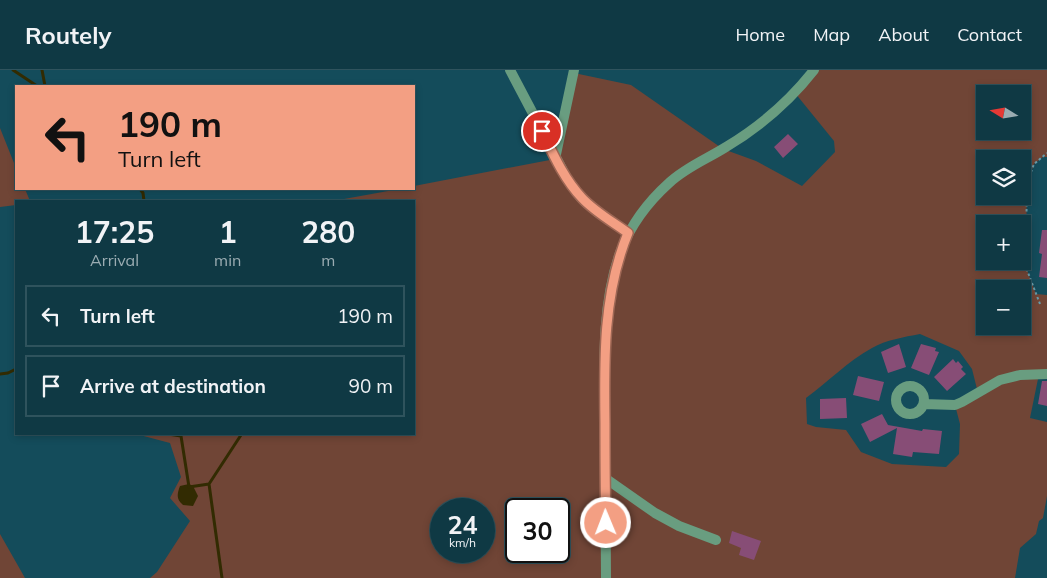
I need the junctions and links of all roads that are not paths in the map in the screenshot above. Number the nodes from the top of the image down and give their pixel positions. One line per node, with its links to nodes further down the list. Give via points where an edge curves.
1 (510, 70): 4 (street)
2 (574, 70): 4 (street)
3 (814, 70): 5 (street, via 777,112 669,183)
4 (556, 159): 5 (street, via 582,198)
5 (628, 233): 8 (street, via 620,252 609,300 605,362)
6 (1047, 374): 7 (street, via 1000,380 954,405)
7 (924, 404)
8 (605, 478): 9 (street, via 678,526); 10 (street)
9 (716, 540)
10 (606, 578)

